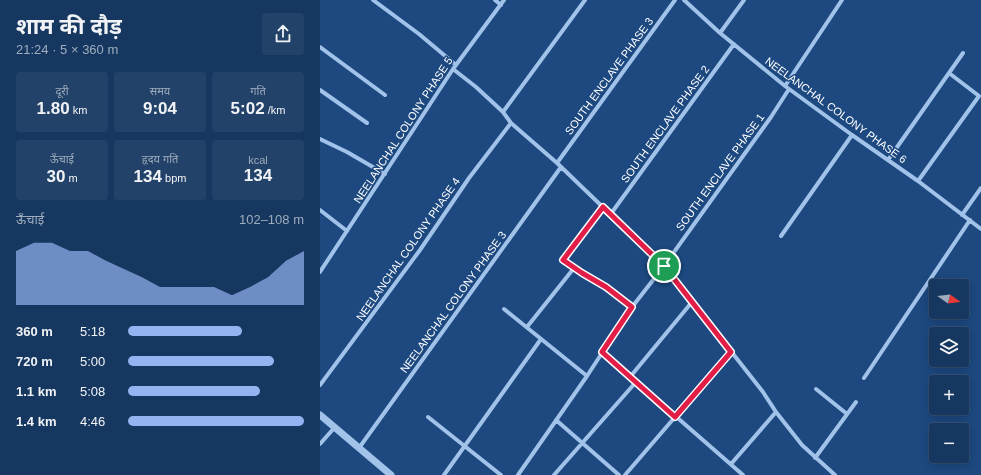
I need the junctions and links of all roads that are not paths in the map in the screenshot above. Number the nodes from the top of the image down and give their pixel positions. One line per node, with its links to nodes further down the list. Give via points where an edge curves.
1 (373, 0): 14 (street, via 419,34)
2 (495, 0): 9 (street)
3 (504, 0): 9 (street, NEELANCHAL COLONY PHASE 5)
4 (585, 0): 20 (street)
5 (675, 0): 26 (street, SOUTH ENCLAVE PHASE 3)
6 (684, 0): 10 (street, NEELANCHAL COLONY PHASE 6)
7 (744, 0): 10 (street)
8 (842, 0): 16 (street)
9 (501, 4): 14 (street, NEELANCHAL COLONY PHASE 5)
10 (720, 33): 11 (street, NEELANCHAL COLONY PHASE 6)
11 (734, 44): 16 (street, NEELANCHAL COLONY PHASE 6); 33 (street, SOUTH ENCLAVE PHASE 2)
12 (320, 48): 19 (street)
13 (963, 53): 15 (street)
14 (454, 67): 20 (street); 28 (street, NEELANCHAL COLONY PHASE 5)
15 (949, 73): 25 (street); 29 (street, via 979,96)
16 (785, 86): 17 (street, NEELANCHAL COLONY PHASE 6)
17 (790, 89): 23 (street, NEELANCHAL COLONY PHASE 6); 39 (street, SOUTH ENCLAVE PHASE 1)
18 (320, 90): 21 (street)
19 (385, 95)
20 (503, 112): 22 (street)
21 (367, 123)
22 (511, 123): 26 (street); 53 (street, NEELANCHAL COLONY PHASE 4)
23 (852, 135): 25 (street, NEELANCHAL COLONY PHASE 6); 38 (street)
24 (320, 139): 28 (street)
25 (888, 160): 29 (street, NEELANCHAL COLONY PHASE 6)
26 (557, 162): 27 (street)
27 (561, 167): 31 (street); 66 (street, NEELANCHAL COLONY PHASE 3)
28 (385, 174): 37 (street, NEELANCHAL COLONY PHASE 5)
29 (918, 181): 34 (street, NEELANCHAL COLONY PHASE 6)
30 (981, 188): 34 (street)
31 (603, 207): 33 (street); 40 (street, via 563,260)
32 (320, 210): 37 (street)
33 (610, 215): 39 (street)
34 (962, 215): 35 (street, NEELANCHAL COLONY PHASE 6)
35 (970, 220): 36 (street, NEELANCHAL COLONY PHASE 6); 51 (street)
36 (981, 229)
37 (347, 231): 41 (street, NEELANCHAL COLONY PHASE 5)
38 (781, 236)
39 (664, 266): 42 (street); 43 (street, SOUTH ENCLAVE PHASE 1)
40 (574, 268): 43 (street, via 606,287); 45 (street)
41 (320, 272)
42 (692, 302): 48 (street); 50 (street)
43 (632, 307): 47 (street, SOUTH ENCLAVE PHASE 1)
44 (504, 308): 45 (street)
45 (527, 327): 46 (street)
46 (541, 339): 49 (street); 65 (street)
47 (602, 352): 49 (street, SOUTH ENCLAVE PHASE 1); 50 (street)
48 (731, 352): 56 (street); 60 (street)
49 (587, 376): 61 (street, SOUTH ENCLAVE PHASE 1)
50 (630, 377): 52 (street)
51 (864, 378)
52 (636, 382): 60 (street); 63 (street)
53 (320, 385)
54 (816, 390): 57 (street)
55 (856, 402): 57 (street)
56 (776, 412): 67 (street); 68 (street)
57 (847, 414): 67 (street)
58 (320, 415): 62 (street)
59 (428, 417): 65 (street)
60 (675, 417): 68 (street); 75 (street)
61 (556, 420): 63 (street); 72 (street, SOUTH ENCLAVE PHASE 1)
62 (334, 427): 64 (street); 66 (street)
63 (582, 443): 73 (street); 74 (street)
64 (320, 444)
65 (464, 446): 70 (street); 71 (street)
66 (359, 448): 69 (street)
67 (815, 458): 77 (street)
68 (731, 464): 76 (street)
69 (392, 475)
70 (444, 475)
71 (501, 475)
72 (518, 475)
73 (554, 475)
74 (619, 475)
75 (625, 475)
76 (743, 475)
77 (835, 475)

